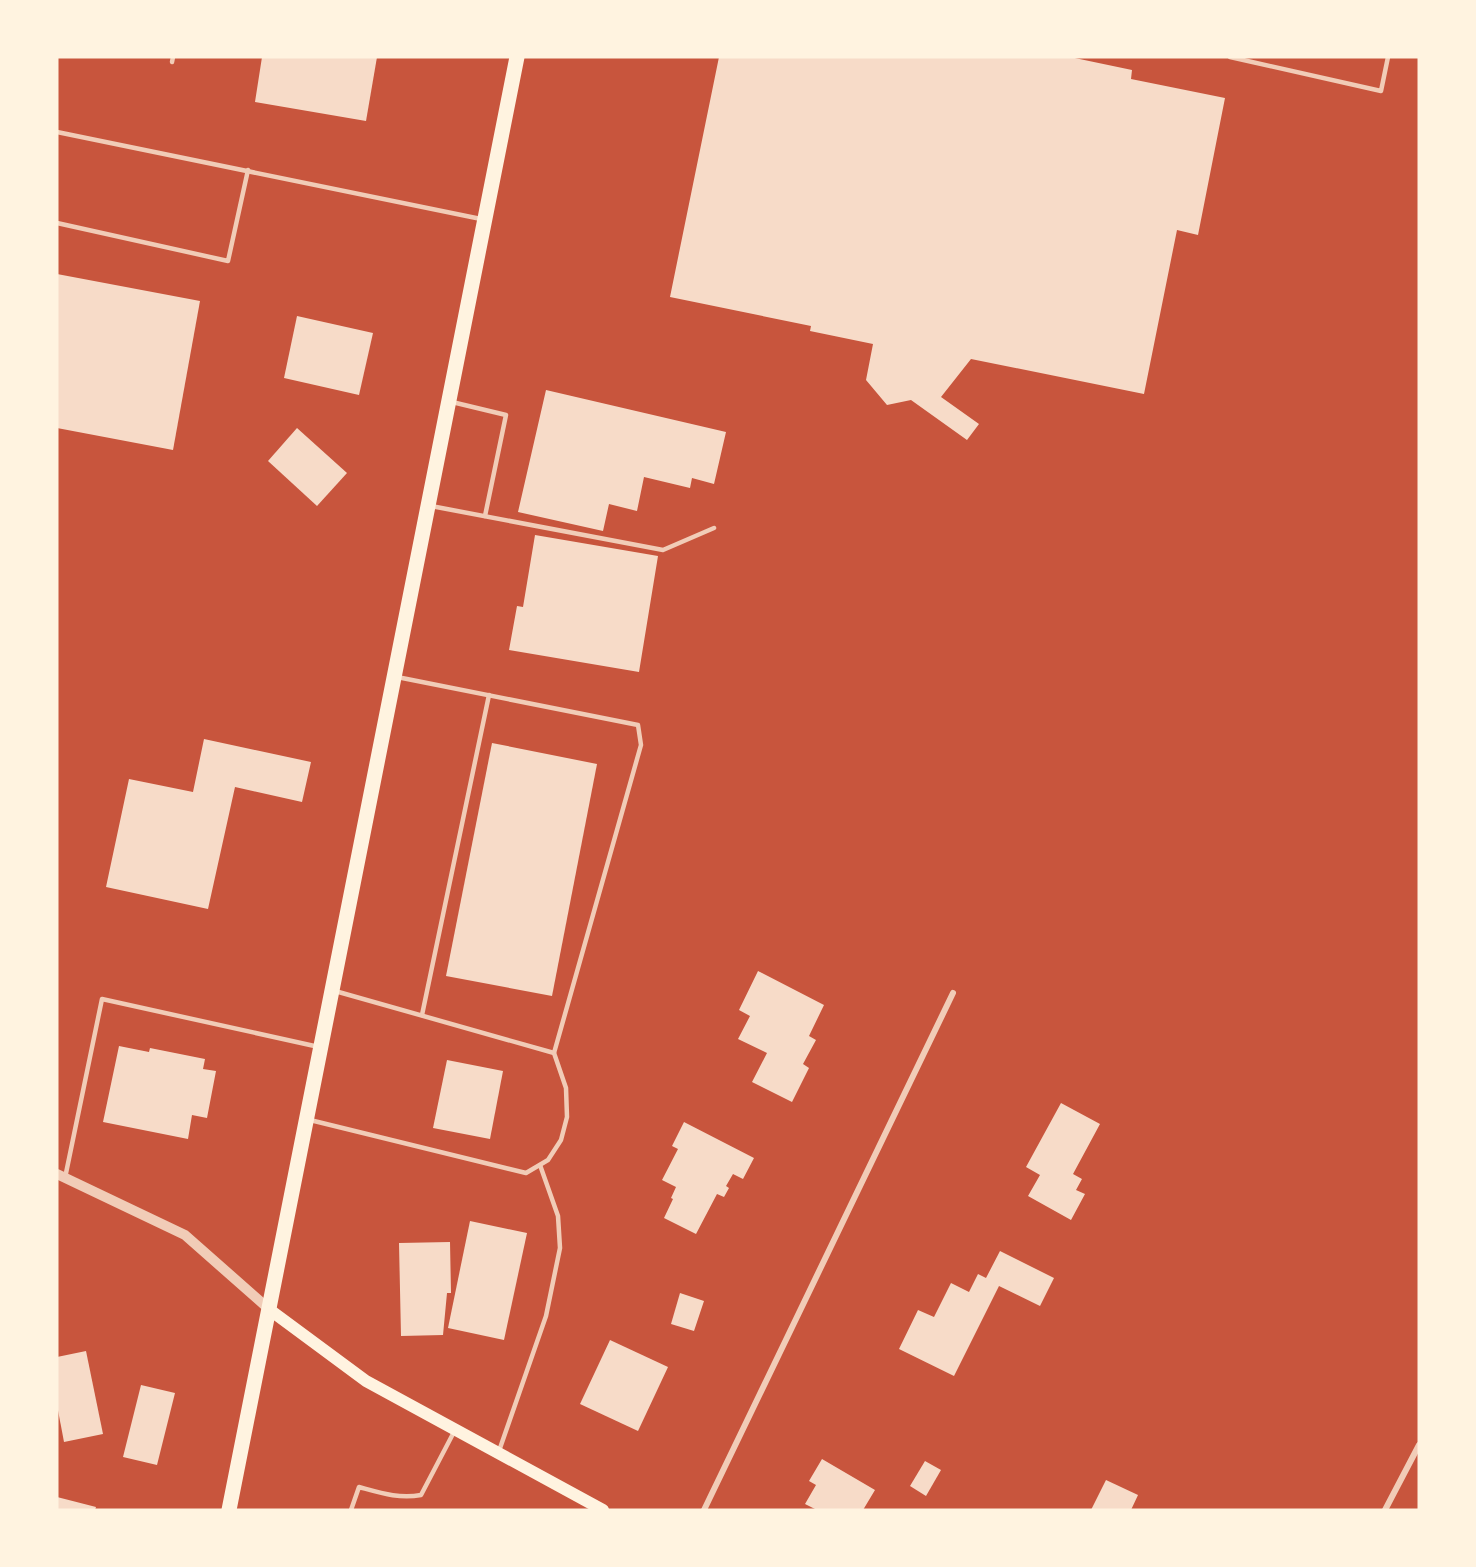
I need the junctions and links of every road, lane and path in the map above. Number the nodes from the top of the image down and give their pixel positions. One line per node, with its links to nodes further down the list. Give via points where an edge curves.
1 (517, 57): 6 (main road)
2 (1230, 57): 3 (lane, via 1381,91)
3 (1388, 57)
4 (57, 132): 5 (lane)
5 (248, 170): 6 (lane); 7 (lane, via 228,261)
6 (484, 220): 8 (main road)
7 (57, 223)
8 (448, 401): 9 (main road); 10 (lane, via 506,415)
9 (428, 506): 10 (lane); 12 (main road)
10 (485, 516): 11 (lane, via 663,550)
11 (714, 528)
12 (394, 676): 13 (lane); 14 (main road)
13 (489, 695): 16 (lane); 18 (lane, via 638,725 641,745)
14 (333, 990): 16 (lane); 17 (main road)
15 (953, 993): 29 (street)
16 (422, 1016): 18 (lane)
17 (322, 1048): 19 (main road); 21 (lane, via 102,999)
18 (554, 1053): 20 (lane, via 566,1088 567,1117 561,1140)
19 (308, 1120): 20 (lane, via 526,1173); 22 (main road)
20 (540, 1165): 25 (lane, via 558,1216 560,1248 546,1316)
21 (61, 1176): 22 (street, via 185,1235)
22 (270, 1310): 23 (main road, via 366,1381); 26 (main road)
23 (455, 1429): 25 (main road); 27 (lane, via 421,1495 405,1498 359,1486)
24 (1419, 1445): 30 (street)
25 (498, 1454): 28 (main road)
26 (229, 1510)
27 (351, 1510)
28 (603, 1510)
29 (704, 1510)
30 (1385, 1510)

